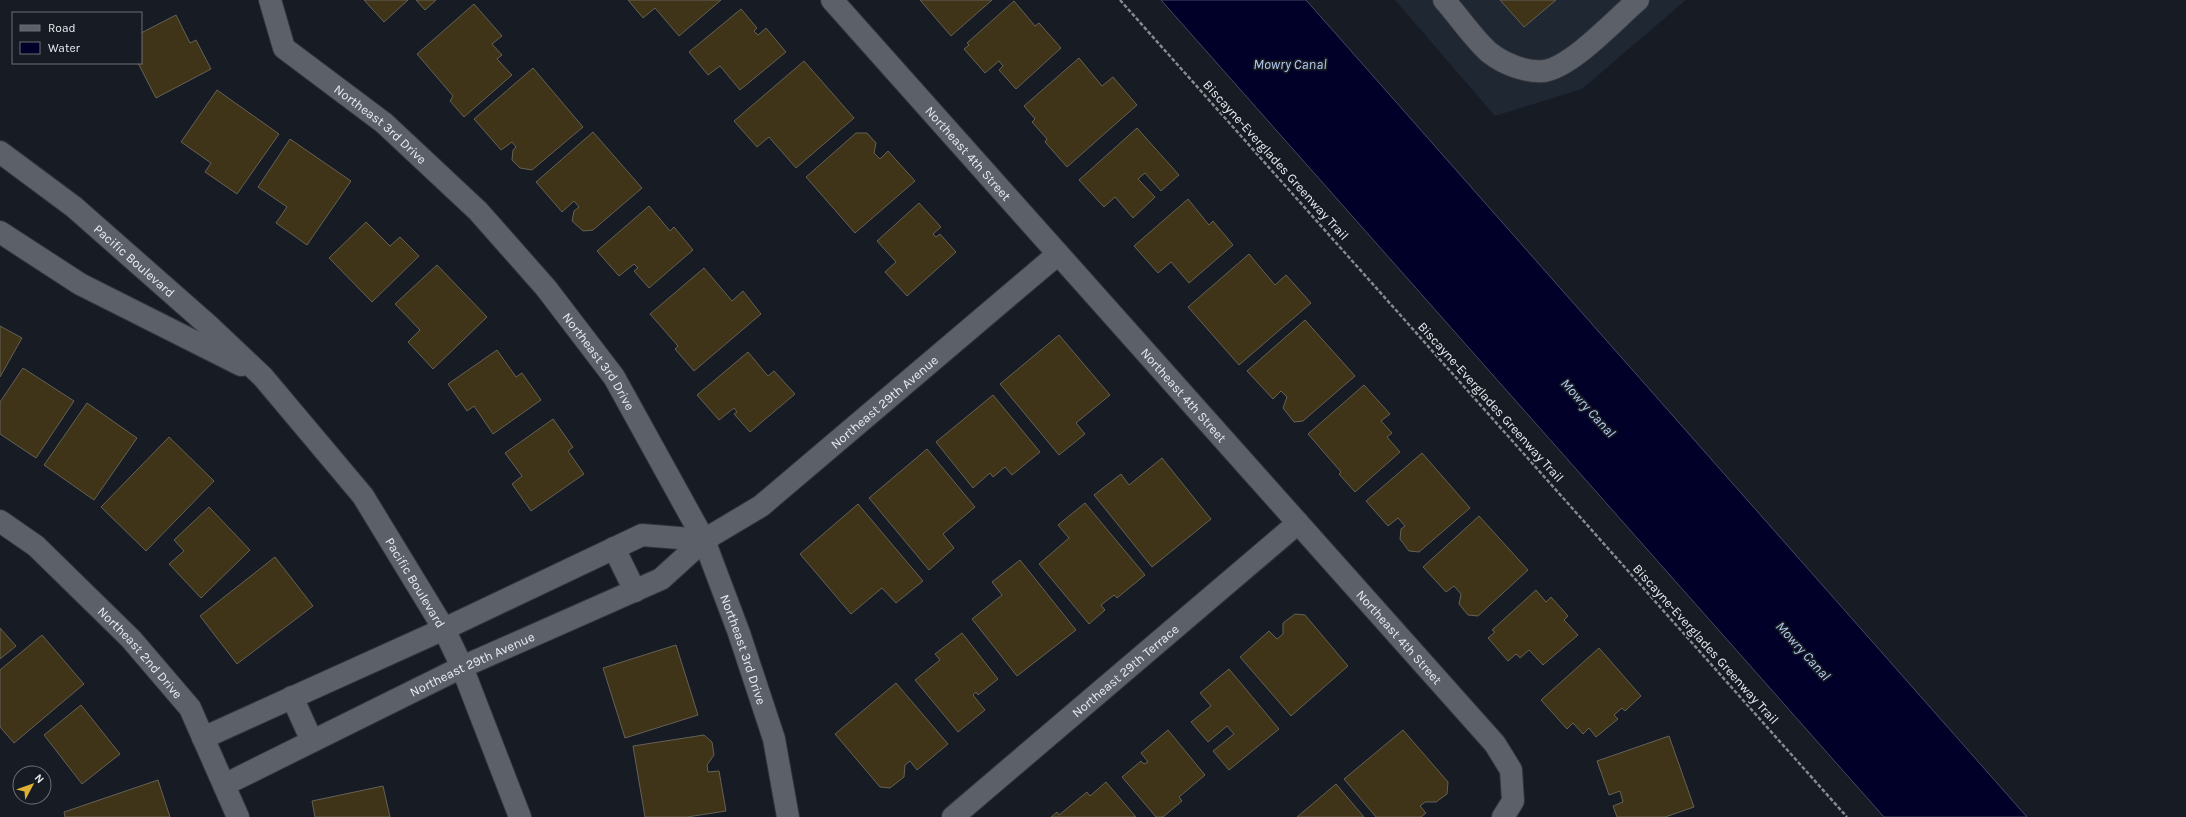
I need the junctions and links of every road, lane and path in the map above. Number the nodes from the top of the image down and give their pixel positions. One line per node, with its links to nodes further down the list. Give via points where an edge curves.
1 (270, 0): 12 (street, Northeast 3rd Drive, via 284,48 384,123 478,211 546,288 614,377)
2 (832, 0): 8 (street, Northeast 4th Street)
3 (1120, 0): 26 (path, Biscayne-Everglades Greenway Trail)
4 (1444, 0): 5 (street, via 1490,53 1511,65 1544,71 1570,60)
5 (1638, 0)
6 (0, 152): 9 (street, Pacific Boulevard, via 74,207)
7 (0, 232): 9 (street, Pacific Boulevard, via 80,284)
8 (1058, 254): 11 (street, Northeast 4th Street); 12 (street, Northeast 29th Avenue, via 761,506)
9 (263, 377): 15 (street, Pacific Boulevard, via 363,496)
10 (0, 521): 18 (street, Northeast 2nd Drive, via 36,546 131,639 190,708)
11 (1298, 523): 21 (street, Northeast 4th Street, via 1495,744 1512,770); 25 (street, Northeast 29th Terrace)
12 (704, 540): 13 (street, via 642,535); 14 (street, Northeast 29th Avenue, via 661,579); 24 (street, Northeast 3rd Drive, via 739,633 774,739)
13 (614, 548): 14 (street); 15 (street)
14 (635, 591): 16 (street, Northeast 29th Avenue)
15 (444, 629): 16 (street, Pacific Boulevard); 17 (street)
16 (462, 668): 19 (street, Northeast 29th Avenue); 23 (street, Pacific Boulevard)
17 (292, 698): 18 (street); 19 (street)
18 (203, 738): 20 (street, Northeast 2nd Drive)
19 (312, 741): 20 (street, Northeast 29th Avenue)
20 (224, 785): 22 (street, Northeast 2nd Drive)
21 (1508, 809)
22 (238, 817)
23 (520, 817)
24 (788, 817)
25 (953, 817)
26 (1847, 817)

